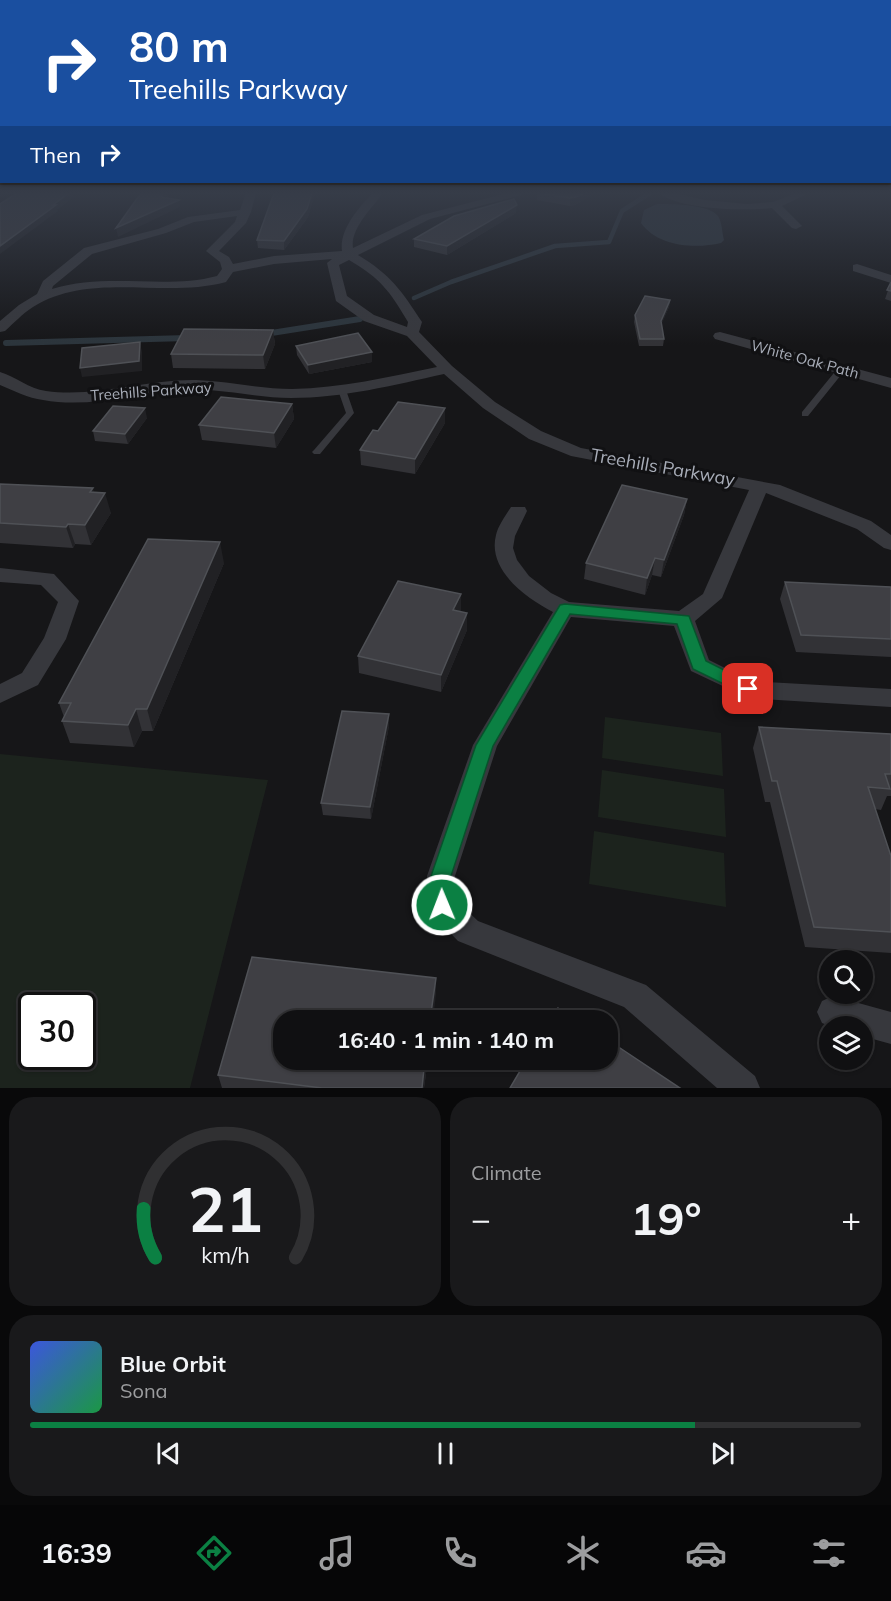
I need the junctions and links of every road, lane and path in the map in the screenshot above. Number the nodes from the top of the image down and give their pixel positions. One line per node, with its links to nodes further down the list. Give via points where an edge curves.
1 (115, 244): 9 (street, via 88,251 47,284)
2 (219, 244): 7 (street, via 212,251 225,260)
3 (347, 244): 5 (street, Treehills Parkway)
4 (370, 244): 5 (street)
5 (348, 254): 7 (street, via 274,260); 11 (street, Treehills Parkway, via 378,272 396,292 415,322); 11 (street, Treehills Parkway, via 333,263 341,297 369,318)
6 (857, 268): 8 (street)
7 (228, 269): 9 (street, via 222,279 201,285 102,286)
8 (891, 279)
9 (43, 296): 10 (street)
10 (0, 328)
11 (412, 333): 13 (street, Treehills Parkway)
12 (720, 336): 14 (street, White Oak Path)
13 (447, 369): 17 (street, Treehills Parkway); 20 (street, Treehills Parkway, via 489,405 535,435 577,452)
14 (841, 370): 16 (street, White Oak Path); 18 (lane)
15 (0, 377): 17 (street, Treehills Parkway, via 43,396 66,397 185,385 269,393)
16 (891, 382)
17 (342, 390): 19 (lane, via 350,412)
18 (806, 414)
19 (317, 452)
20 (760, 485): 22 (street, Treehills Parkway, via 864,525); 25 (street, via 712,598)
21 (518, 511): 24 (street, via 504,537 507,560 523,584)
22 (891, 544)
23 (0, 575): 26 (street, via 47,579 69,601 55,639 30,679)
24 (565, 609): 25 (street); 30 (street, via 485,745 441,876 442,905 468,931 635,996)
25 (683, 619): 27 (street, via 699,665 748,689)
26 (0, 694)
27 (891, 698)
28 (833, 1012): 29 (street)
29 (891, 1028)
30 (743, 1088)

